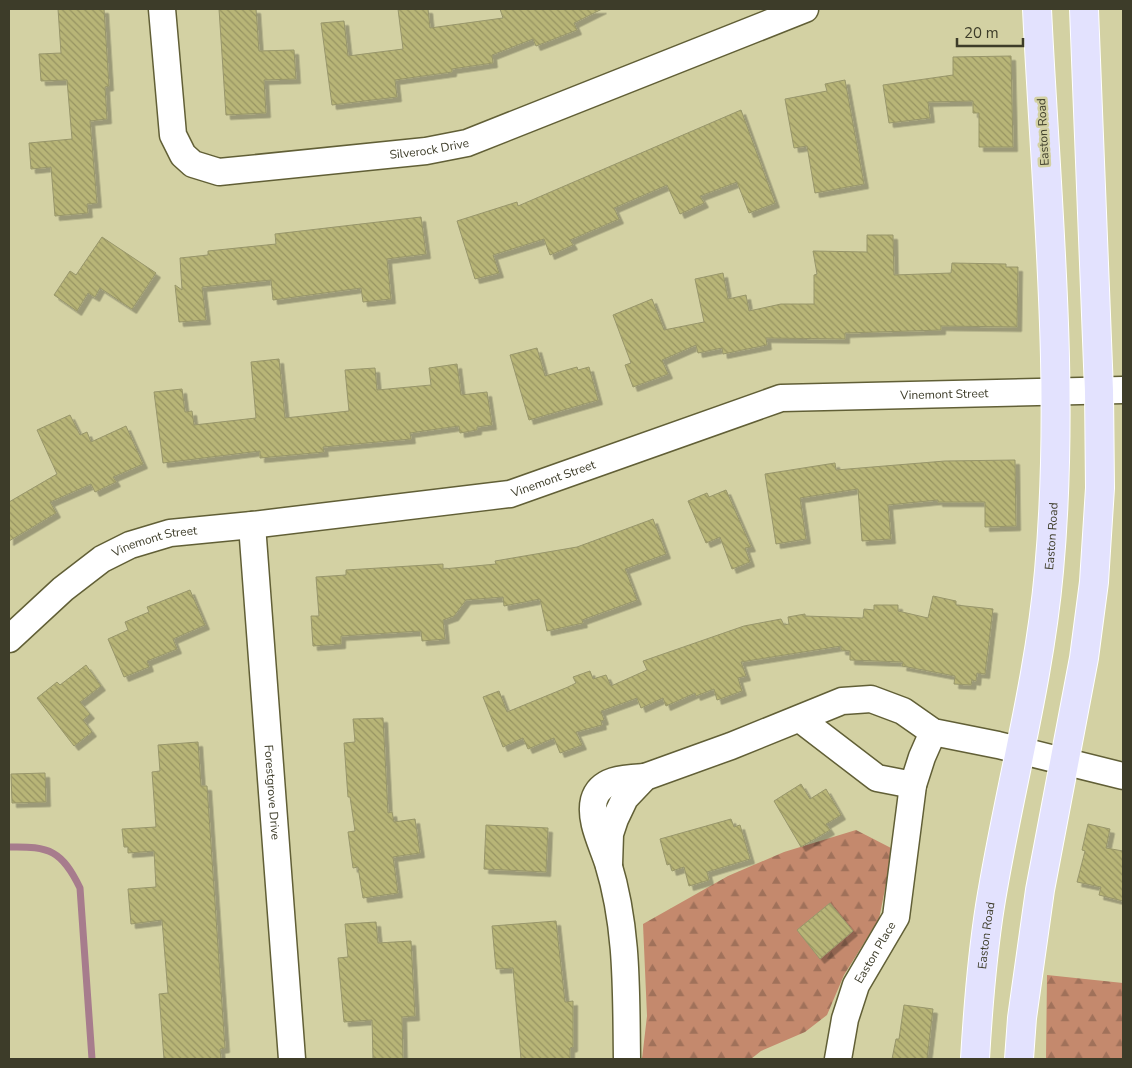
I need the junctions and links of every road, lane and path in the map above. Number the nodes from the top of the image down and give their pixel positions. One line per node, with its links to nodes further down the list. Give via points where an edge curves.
1 (162, 9): 2 (street, Silverock Drive, via 172,134 183,155 193,164 219,172 426,151 467,143)
2 (805, 9)
3 (1037, 9): 5 (main road, Easton Road)
4 (1084, 9): 6 (main road)
5 (1056, 390): 6 (street, Vinemont Street); 7 (street, Vinemont Street, via 780,398 510,494); 11 (main road, Easton Road, via 1049,572)
6 (1111, 391): 12 (main road, via 1094,582 1084,658)
7 (252, 525): 8 (street, Vinemont Street, via 170,532 130,545 102,559 63,588); 15 (street, Forestgrove Drive)
8 (9, 639)
9 (800, 719): 10 (street, via 842,701 871,699 903,711); 14 (street, via 877,778); 16 (street, via 645,777 619,778 605,786 594,799 593,816 609,865 625,948)
10 (933, 732): 11 (street); 14 (street, Easton Place)
11 (1021, 751): 12 (street); 18 (main road, Easton Road, via 990,906)
12 (1064, 763): 13 (street); 19 (main road, via 1040,890)
13 (1123, 776)
14 (913, 785): 17 (street, Easton Place, via 896,917 856,985 845,1019)
15 (292, 1059)
16 (627, 1059)
17 (838, 1059)
18 (975, 1059)
19 (1019, 1059)

